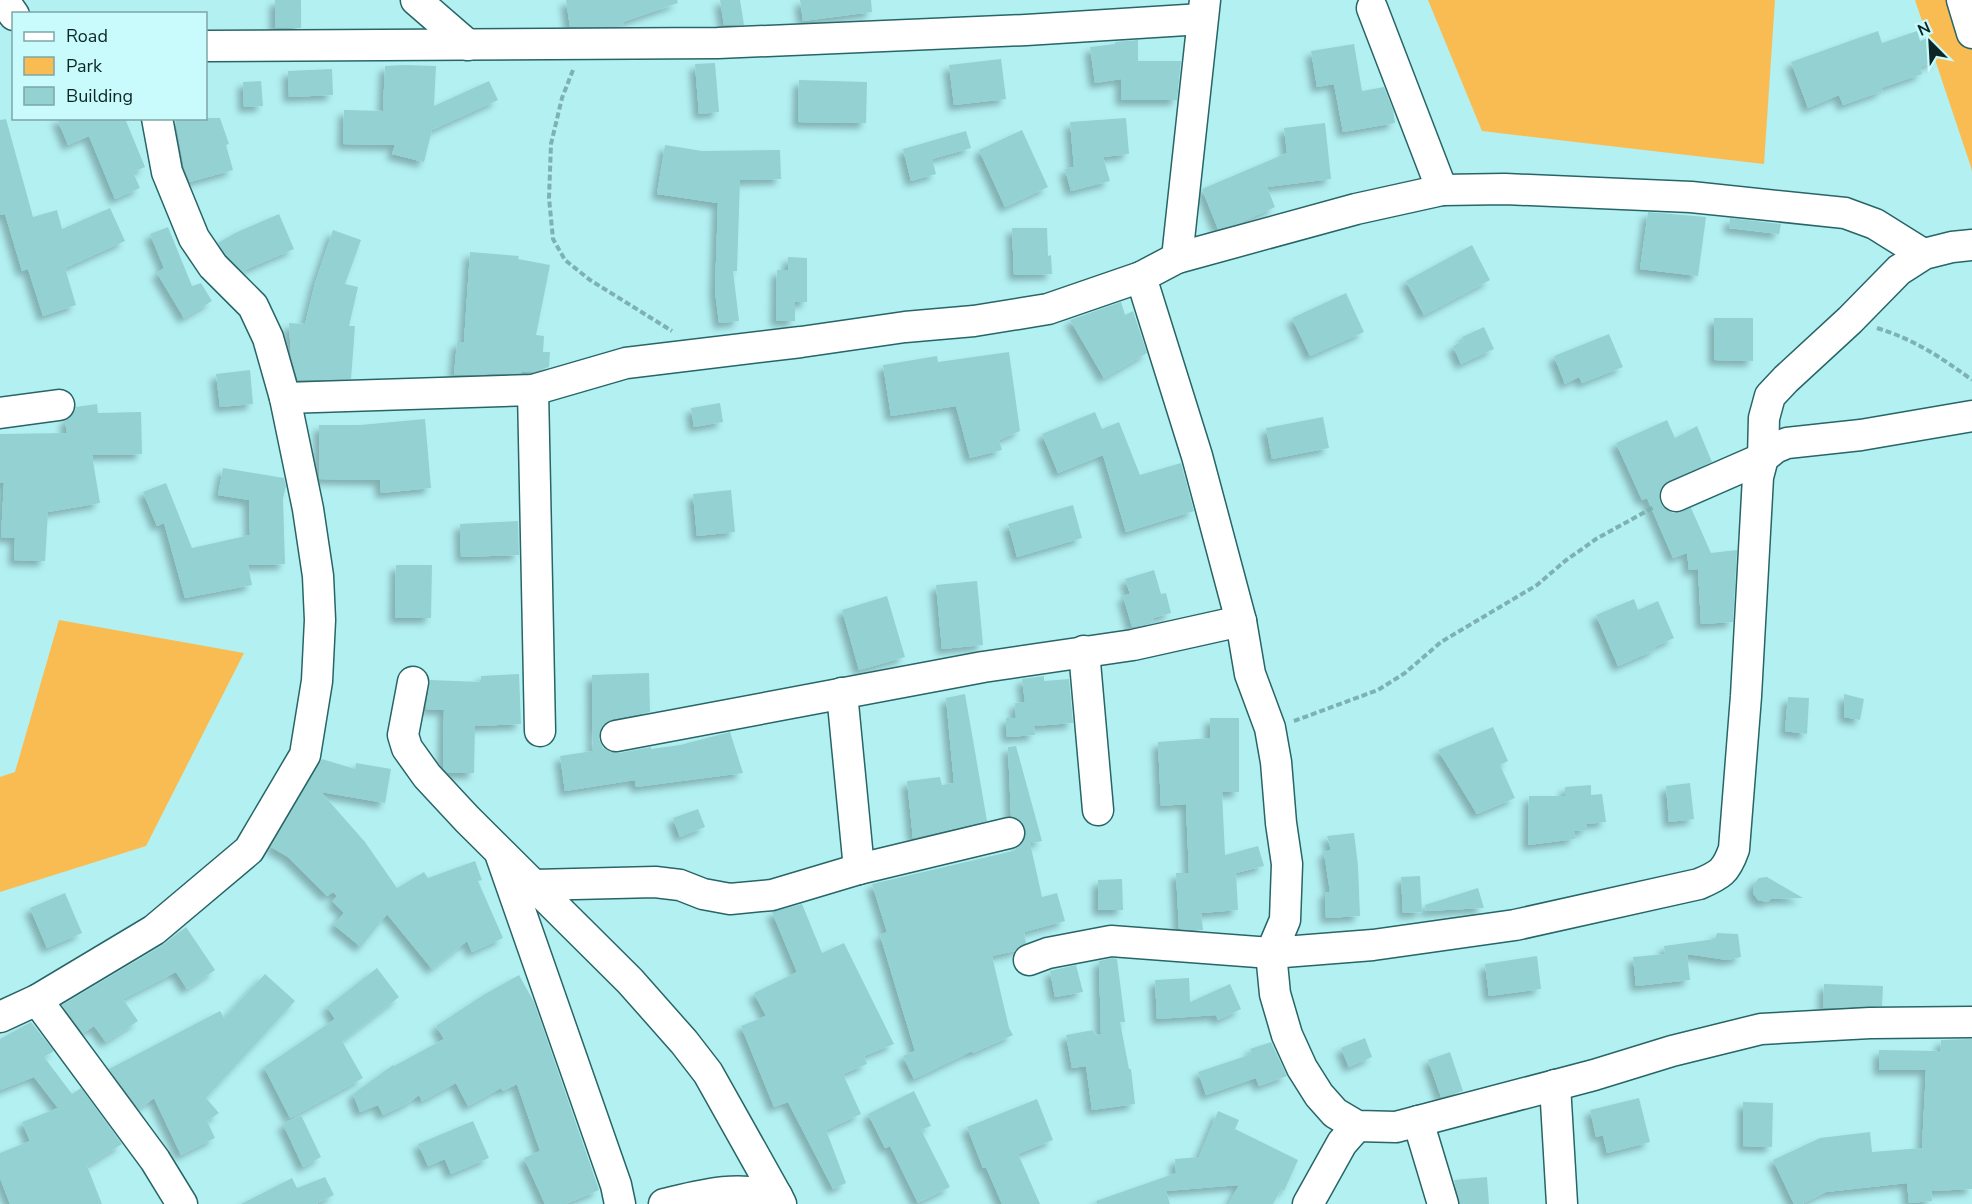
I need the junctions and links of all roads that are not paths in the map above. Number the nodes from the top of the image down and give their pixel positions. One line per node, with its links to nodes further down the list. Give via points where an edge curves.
1 (416, 0): 4 (street)
2 (1372, 8): 7 (street)
3 (1204, 9): 4 (street, via 1026,30 718,43); 10 (street)
4 (468, 45): 5 (street)
5 (207, 46)
6 (157, 120): 13 (street, via 167,172 195,238 213,266 254,306 268,338)
7 (1442, 190): 9 (street, via 1691,197 1845,213 1875,224); 10 (street)
8 (1972, 246): 9 (street)
9 (1923, 254): 17 (street, via 1899,270 1770,396 1764,418)
10 (1177, 258): 11 (street)
11 (1141, 277): 12 (street, via 1048,309 626,363); 19 (street, via 1197,456)
12 (532, 390): 13 (street); 23 (street)
13 (285, 398): 32 (street, via 318,576 317,681 305,755 249,850 154,930)
14 (59, 405): 15 (street)
15 (0, 413)
16 (1972, 416): 17 (street, via 1787,444)
17 (1763, 458): 18 (street); 30 (street, via 1758,477 1734,849 1729,865 1720,875 1699,884 1515,925 1373,945)
18 (1676, 496)
19 (1241, 621): 20 (street); 30 (street, via 1251,674 1270,728 1287,864 1284,920)
20 (1084, 651): 22 (street); 25 (street)
21 (413, 682): 27 (street, via 403,735 407,748 427,776)
22 (842, 693): 24 (street); 28 (street)
23 (540, 731)
24 (616, 736)
25 (1098, 810)
26 (1009, 833): 28 (street)
27 (498, 848): 29 (street); 40 (street)
28 (859, 868): 29 (street, via 772,896 730,899 655,882)
29 (534, 885): 38 (street, via 630,981 684,1042 708,1073)
30 (1271, 953): 31 (street, via 1111,941); 37 (street, via 1275,994 1302,1068 1335,1113)
31 (1029, 960)
32 (37, 999): 33 (street); 39 (street, via 155,1160)
33 (0, 1017)
34 (1972, 1022): 35 (street, via 1761,1029)
35 (1556, 1085): 36 (street); 44 (street)
36 (1418, 1121): 37 (street, via 1396,1127); 43 (street)
37 (1357, 1126): 42 (street, via 1342,1143)
38 (779, 1200): 41 (street, via 753,1190 706,1194)
39 (182, 1204)
40 (620, 1204)
41 (663, 1204)
42 (1308, 1204)
43 (1443, 1204)
44 (1562, 1204)

